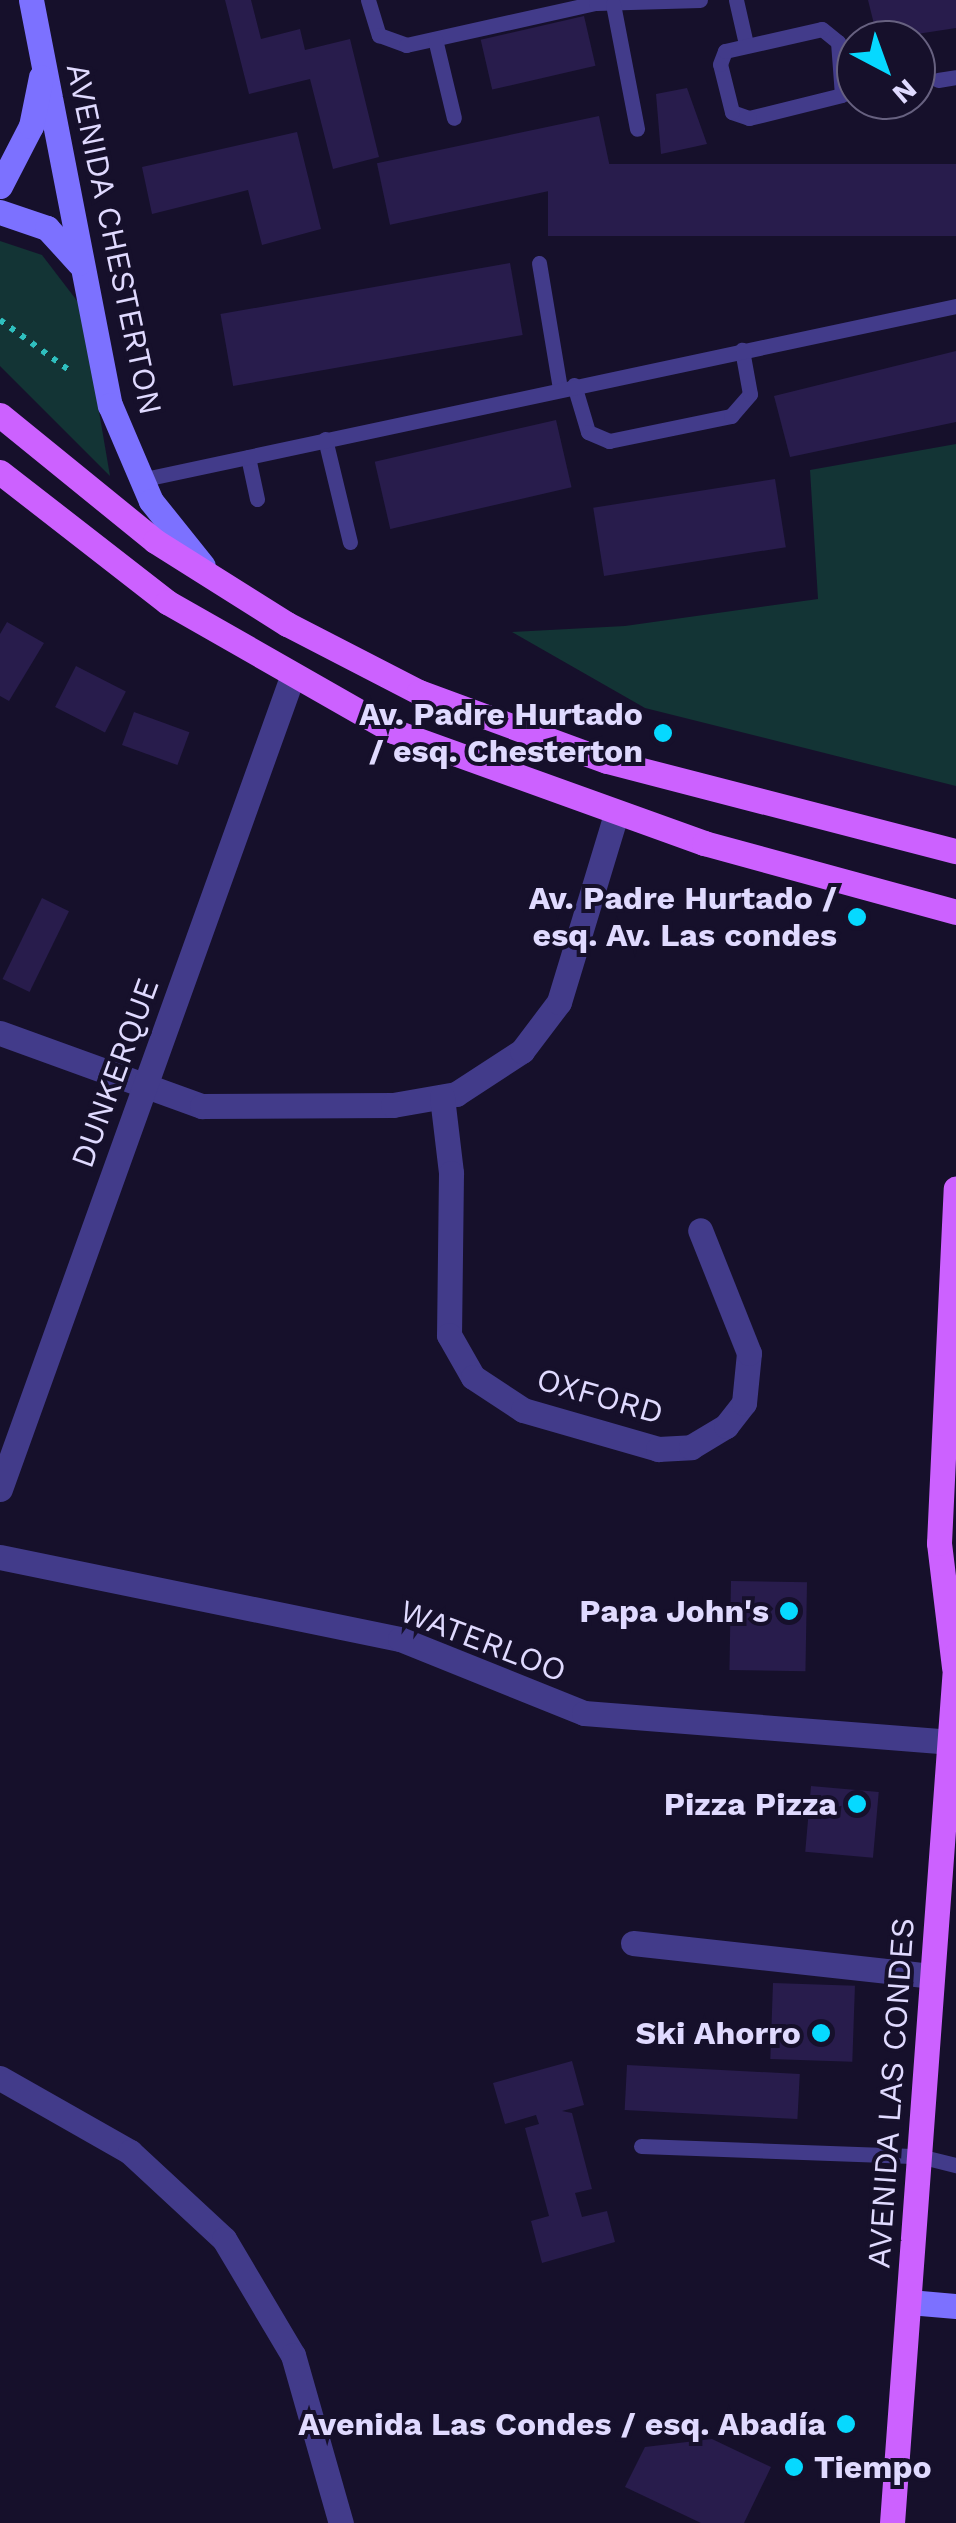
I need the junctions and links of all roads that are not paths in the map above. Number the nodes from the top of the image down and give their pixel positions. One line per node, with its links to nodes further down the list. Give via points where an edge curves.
1 (31, 0): 8 (main road, AVENIDA CHESTERTON)
2 (368, 0): 6 (lane, via 379,34 391,43)
3 (700, 0): 5 (lane)
4 (736, 0): 7 (lane)
5 (614, 4): 6 (lane); 12 (lane)
6 (436, 39): 11 (lane)
7 (746, 44): 7 (lane, via 725,51 720,64 740,117 842,95 838,42 822,29)
8 (42, 52): 13 (main road, via 31,126); 16 (main road, AVENIDA CHESTERTON)
9 (956, 77): 10 (lane)
10 (938, 80)
11 (454, 118)
12 (637, 128)
13 (0, 186)
14 (0, 212): 16 (main road, via 47,228)
15 (539, 263): 19 (lane)
16 (82, 267): 24 (main road, AVENIDA CHESTERTON, via 110,405)
17 (956, 306): 18 (lane)
18 (742, 350): 19 (lane); 19 (lane, via 750,394 731,416 609,441 588,432)
19 (567, 386): 21 (lane)
20 (0, 415): 27 (main road, via 96,498)
21 (326, 440): 22 (lane); 26 (lane)
22 (248, 457): 24 (lane); 25 (lane)
23 (0, 472): 28 (main road, via 107,560)
24 (140, 480): 27 (main road, AVENIDA CHESTERTON, via 164,521)
25 (258, 499)
26 (350, 542)
27 (217, 580): 30 (main road, via 359,663 542,741)
28 (291, 680): 29 (main road, via 445,753); 33 (street, DUNKERQUE)
29 (616, 814): 31 (main road); 34 (street, via 559,1002 498,1070)
30 (956, 851)
31 (956, 912)
32 (0, 1033): 33 (street)
33 (144, 1089): 34 (street, via 219,1108); 37 (street, DUNKERQUE)
34 (442, 1098): 36 (street, OXFORD, via 451,1173 450,1335 472,1376 523,1410 658,1449 691,1447 726,1426 744,1403 749,1352)
35 (956, 1188): 39 (main road, AVENIDA LAS CONDES, via 939,1543)
36 (700, 1230)
37 (0, 1489)
38 (0, 1556): 41 (street, WATERLOO, via 400,1639 584,1713)
39 (955, 1660): 40 (main road, AVENIDA LAS CONDES)
40 (954, 1693): 41 (main road, AVENIDA LAS CONDES)
41 (948, 1742): 43 (main road, AVENIDA LAS CONDES)
42 (633, 1943): 43 (street)
43 (931, 1976): 46 (main road, AVENIDA LAS CONDES)
44 (0, 2078): 50 (street, via 130,2152 224,2239 292,2355)
45 (641, 2146): 46 (lane)
46 (919, 2156): 47 (lane); 48 (main road, AVENIDA LAS CONDES)
47 (956, 2165)
48 (910, 2302): 49 (main road); 51 (main road, AVENIDA LAS CONDES)
49 (956, 2306)
50 (341, 2523)
51 (892, 2523)

